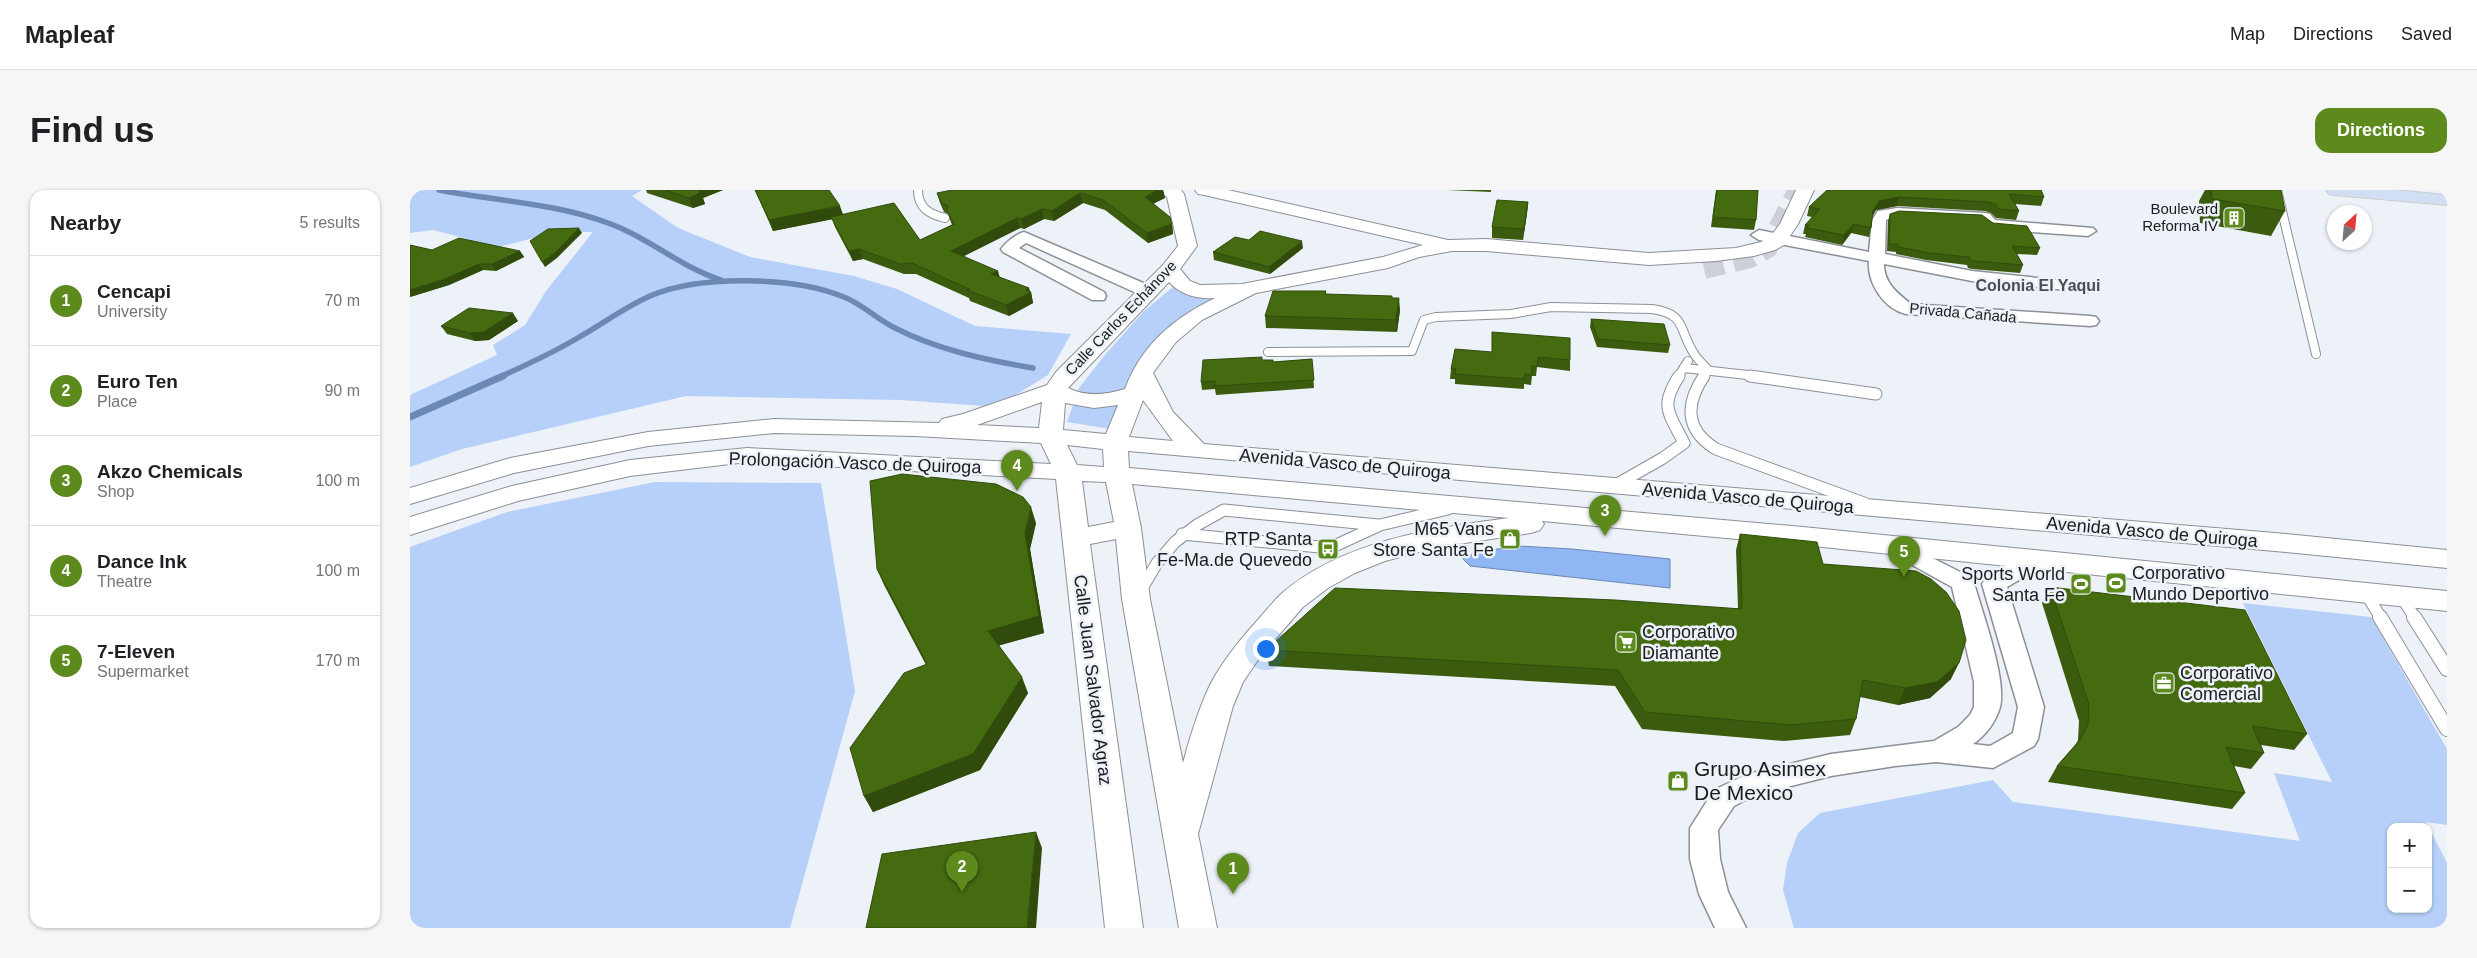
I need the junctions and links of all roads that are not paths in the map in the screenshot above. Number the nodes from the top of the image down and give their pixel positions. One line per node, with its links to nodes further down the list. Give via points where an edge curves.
1 (918, 190): 11 (lane, via 918,200 929,214)
2 (1146, 190): 9 (street)
3 (1167, 190): 9 (street, via 1175,194)
4 (1204, 190): 14 (street)
5 (1805, 190): 13 (street)
6 (2277, 190): 27 (lane)
7 (2335, 190): 8 (main road)
8 (2447, 200)
9 (1179, 207): 18 (street, Calle Carlos Echánove, via 1188,246)
10 (1773, 213): 13 (street); 15 (street, via 1754,241)
11 (945, 218)
12 (2088, 231): 16 (street, Privada Cañada, via 1990,224 1985,217 1897,212 1883,214 1879,220)
13 (1779, 239): 15 (street, via 1772,246 1753,251); 16 (street)
14 (1452, 245): 15 (street, via 1649,259); 17 (street, via 1414,252)
15 (1719, 253)
16 (1875, 259): 20 (street, via 1972,276); 24 (street, Privada Cañada, via 1876,273 1886,293 1906,309)
17 (1388, 262): 19 (street, via 1461,256 1645,269); 21 (street)
18 (1170, 269): 21 (street, via 1177,282 1192,291); 22 (street, Calle Carlos Echánove)
19 (1704, 269)
20 (2088, 287)
21 (1250, 288): 30 (street, via 1196,316 1168,337)
22 (1148, 292): 23 (street, via 1024,237 1009,249); 31 (street, Calle Carlos Echánove)
23 (1098, 296)
24 (2090, 321)
25 (1268, 352): 26 (lane, via 1412,351 1424,320 1436,317 1512,314 1551,308 1622,307 1667,311 1678,319)
26 (1694, 354): 28 (lane); 29 (lane)
27 (2316, 354)
28 (1684, 368): 29 (lane); 39 (lane, via 1670,390 1666,408 1684,443)
29 (1708, 370): 32 (lane); 42 (lane, via 1694,391 1689,413 1703,442 1745,461)
30 (1138, 383): 31 (street, via 1120,398 1087,402); 35 (street); 36 (street, via 1177,433)
31 (1054, 390): 33 (street, via 969,420); 34 (street, Calle Carlos Echánove)
32 (1876, 394)
33 (915, 429): 34 (street, Prolongación Vasco de Quiroga); 40 (street, Prolongación Vasco de Quiroga, via 774,426 648,439 510,466)
34 (1050, 436): 35 (street, Avenida Vasco de Quiroga); 37 (street, Calle Juan Salvador Agraz)
35 (1115, 443): 36 (street, Avenida Vasco de Quiroga); 38 (street)
36 (1197, 451): 39 (street, Avenida Vasco de Quiroga)
37 (1068, 472): 38 (street, Avenida Vasco de Quiroga); 45 (street, Prolongación Vasco de Quiroga, via 747,456 630,468 512,494); 48 (street, Calle Juan Salvador Agraz)
38 (1117, 475): 41 (street, Avenida Vasco de Quiroga); 46 (street)
39 (1614, 486): 42 (street, Avenida Vasco de Quiroga)
40 (410, 496)
41 (1468, 507): 43 (street, Avenida Vasco de Quiroga); 44 (lane, via 1438,510)
42 (1881, 509): 50 (street, Avenida Vasco de Quiroga)
43 (1580, 517): 49 (street, Avenida Vasco de Quiroga); 59 (street, via 1432,538 1326,576 1293,600 1256,640 1225,687 1206,739)
44 (1380, 525): 47 (lane, via 1330,548); 47 (lane, via 1224,510)
45 (410, 526)
46 (1128, 528): 48 (street); 54 (street)
47 (1182, 534): 54 (lane, via 1156,562)
48 (1075, 538): 60 (street, Calle Juan Salvador Agraz)
49 (1894, 545): 51 (street, Avenida Vasco de Quiroga); 58 (street, via 1962,584 1986,682 1987,706 1975,726 1964,739)
50 (2447, 559)
51 (2037, 560): 52 (street, Avenida Vasco de Quiroga); 58 (street, via 1994,584 2031,707 2025,739 1993,757)
52 (2365, 592): 53 (street, Avenida Vasco de Quiroga); 57 (lane)
53 (2401, 596): 55 (street, Avenida Vasco de Quiroga); 56 (lane)
54 (1136, 599): 59 (street)
55 (2447, 601)
56 (2447, 669)
57 (2447, 729)
58 (1936, 751): 62 (street, via 1831,765 1748,785 1724,798 1704,828 1705,859 1714,894)
59 (1180, 837): 61 (street)
60 (1124, 928)
61 (1198, 928)
62 (1731, 928)

